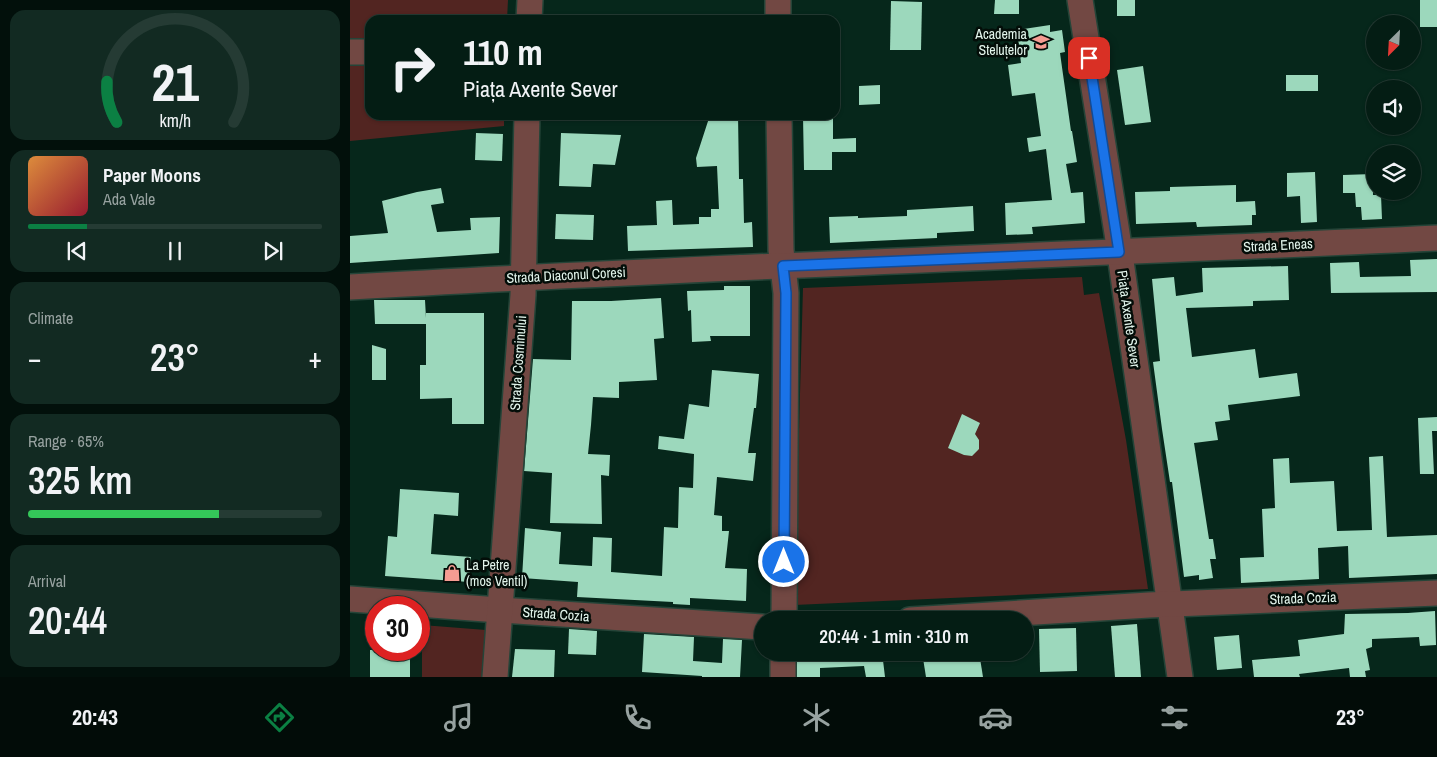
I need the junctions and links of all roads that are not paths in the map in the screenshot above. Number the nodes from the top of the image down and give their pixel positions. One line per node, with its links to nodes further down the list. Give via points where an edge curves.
1 (530, 0): 4 (street)
2 (778, 0): 5 (street)
3 (1080, 0): 11 (street)
4 (529, 15)
5 (778, 15)
6 (350, 52): 7 (street)
7 (365, 52)
8 (527, 120): 13 (street, Strada Cosminului)
9 (780, 120): 12 (street)
10 (1437, 238): 11 (street, Strada Eneas)
11 (1119, 252): 12 (street, Piața Axente Sever); 17 (street, Piața Axente Sever)
12 (783, 266): 13 (street, Strada Diaconul Coresi); 19 (street, via 786,293)
13 (524, 277): 14 (street, Strada Diaconul Coresi); 18 (street, Strada Cosminului)
14 (350, 287)
15 (1437, 593): 17 (street, Strada Cozia)
16 (350, 599): 18 (street, Strada Cozia)
17 (1169, 604): 20 (street); 25 (street, Piața Axente Sever)
18 (499, 610): 21 (street, Strada Cozia); 23 (street, Strada Cosminului)
19 (784, 611)
20 (1034, 612)
21 (754, 626)
22 (783, 661): 24 (street)
23 (495, 677)
24 (783, 677)
25 (1180, 677)

